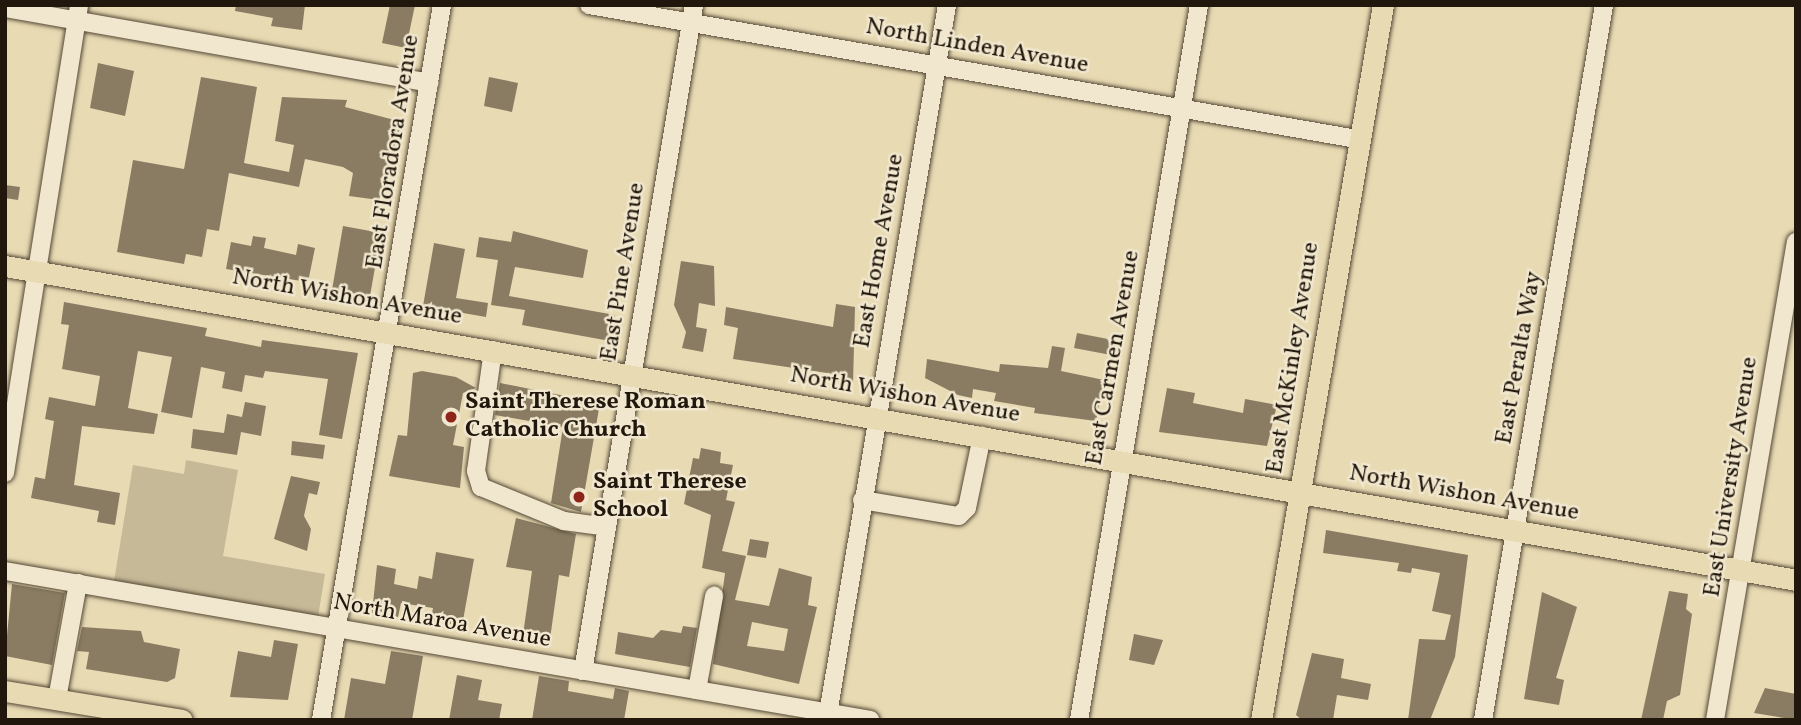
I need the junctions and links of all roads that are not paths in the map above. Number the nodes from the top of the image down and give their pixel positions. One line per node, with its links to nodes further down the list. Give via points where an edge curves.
1 (442, 5): 11 (street, East Floradora Avenue)
2 (589, 5): 9 (street, North Linden Avenue)
3 (947, 5): 10 (street, East Home Avenue)
4 (1199, 5): 12 (street, East Carmen Avenue)
5 (1383, 5): 13 (main road, East McKinley Avenue)
6 (1604, 5): 29 (street, East Peralta Way)
7 (5, 8): 8 (street)
8 (77, 13): 11 (street); 16 (street)
9 (692, 14): 10 (street, North Linden Avenue); 19 (street, East Pine Avenue)
10 (938, 65): 12 (street, North Linden Avenue); 20 (street, East Home Avenue)
11 (429, 83): 17 (street, East Floradora Avenue)
12 (1182, 108): 13 (street, North Linden Avenue); 24 (street, East Carmen Avenue)
13 (1357, 139): 26 (main road, East McKinley Avenue)
14 (1796, 242): 30 (street, East University Avenue)
15 (5, 266): 16 (main road, North Wishon Avenue)
16 (38, 271): 17 (main road, North Wishon Avenue); 21 (street)
17 (390, 331): 18 (main road, North Wishon Avenue); 35 (street, East Floradora Avenue)
18 (493, 350): 19 (main road, North Wishon Avenue); 28 (street, via 476,471 481,487 564,522)
19 (632, 376): 20 (main road, North Wishon Avenue); 28 (street, East Pine Avenue)
20 (876, 419): 22 (main road, North Wishon Avenue); 27 (street, East Home Avenue)
21 (9, 428): 23 (street)
22 (982, 436): 24 (main road, North Wishon Avenue); 27 (street, via 967,508 959,516)
23 (7, 447): 25 (street)
24 (1122, 459): 26 (main road, North Wishon Avenue); 45 (street, East Carmen Avenue)
25 (5, 473)
26 (1299, 492): 29 (main road, North Wishon Avenue); 46 (main road, East McKinley Avenue)
27 (862, 500): 41 (street, East Home Avenue)
28 (607, 527): 36 (street, East Pine Avenue)
29 (1516, 530): 30 (main road, North Wishon Avenue); 47 (street, East Peralta Way)
30 (1741, 570): 32 (main road, North Wishon Avenue); 48 (street, East University Avenue)
31 (5, 571): 33 (street, North Maroa Avenue)
32 (1796, 580)
33 (78, 583): 35 (street, North Maroa Avenue); 39 (street)
34 (714, 596): 37 (street)
35 (336, 628): 36 (street, North Maroa Avenue); 43 (street, East Floradora Avenue)
36 (583, 671): 37 (street, North Maroa Avenue)
37 (697, 690): 40 (street, North Maroa Avenue)
38 (5, 691): 39 (main road)
39 (57, 699): 42 (main road)
40 (788, 713): 41 (street, North Maroa Avenue)
41 (827, 716): 44 (street, North Maroa Avenue)
42 (182, 720)
43 (321, 720)
44 (870, 720)
45 (1079, 720)
46 (1261, 720)
47 (1483, 720)
48 (1715, 720)

